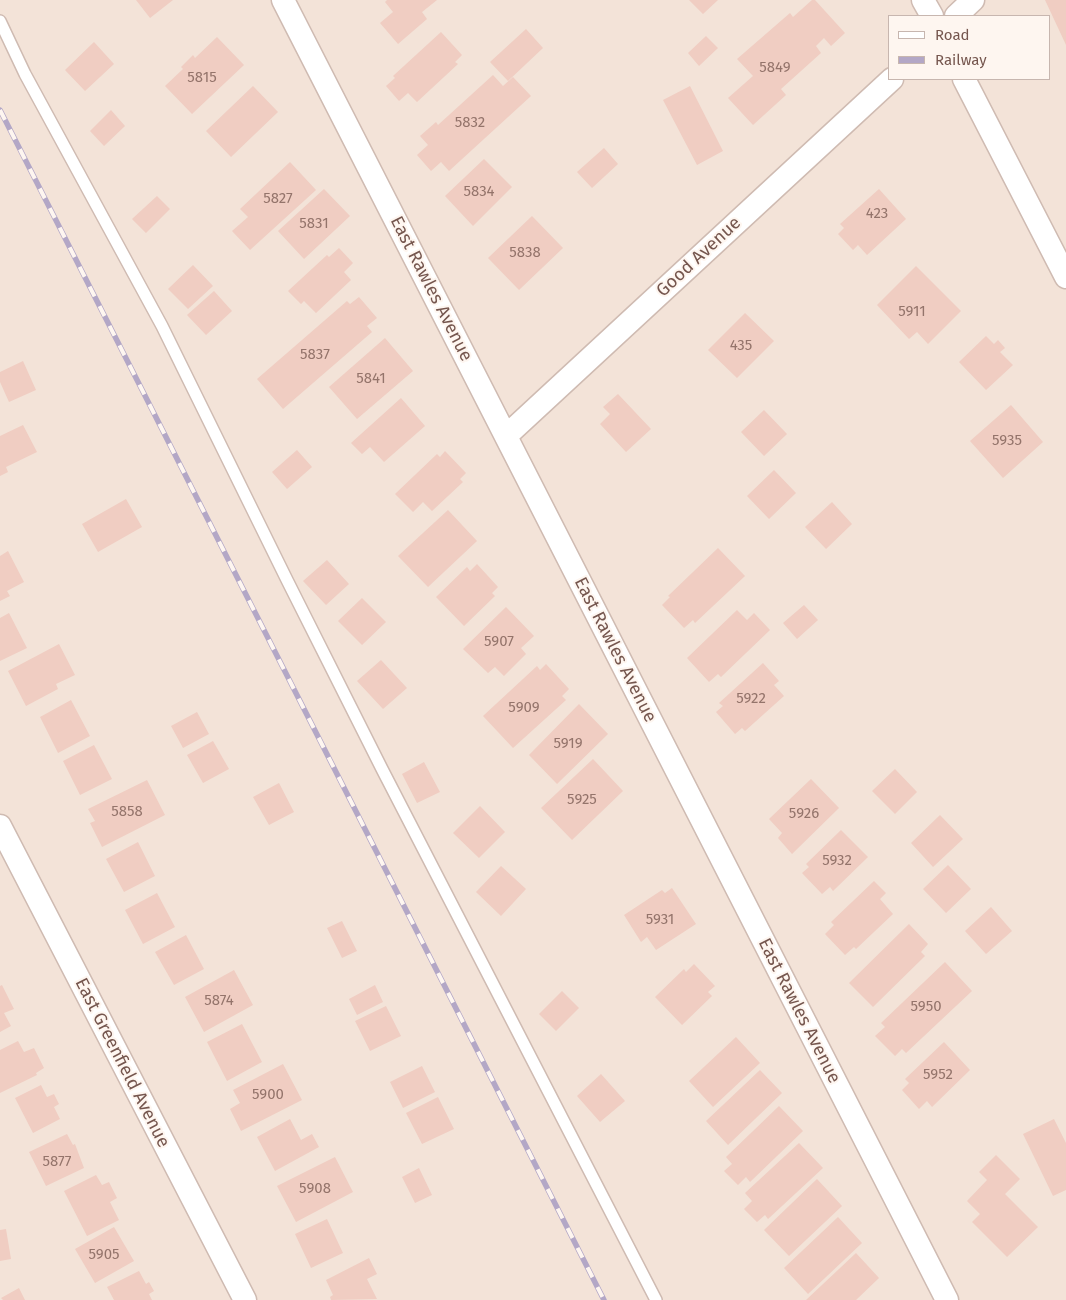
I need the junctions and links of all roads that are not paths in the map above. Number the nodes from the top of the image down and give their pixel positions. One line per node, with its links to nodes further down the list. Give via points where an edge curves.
1 (283, 0): 10 (street, East Rawles Avenue)
2 (923, 0): 4 (street)
3 (973, 0): 5 (street)
4 (931, 15)
5 (957, 15)
6 (0, 20): 13 (lane, via 25,74 162,326 382,769)
7 (891, 80): 10 (street, Good Avenue)
8 (965, 80): 9 (street)
9 (1066, 276)
10 (506, 436): 14 (street, East Rawles Avenue)
11 (0, 826): 12 (street, East Greenfield Avenue)
12 (245, 1300)
13 (656, 1300)
14 (947, 1300)

